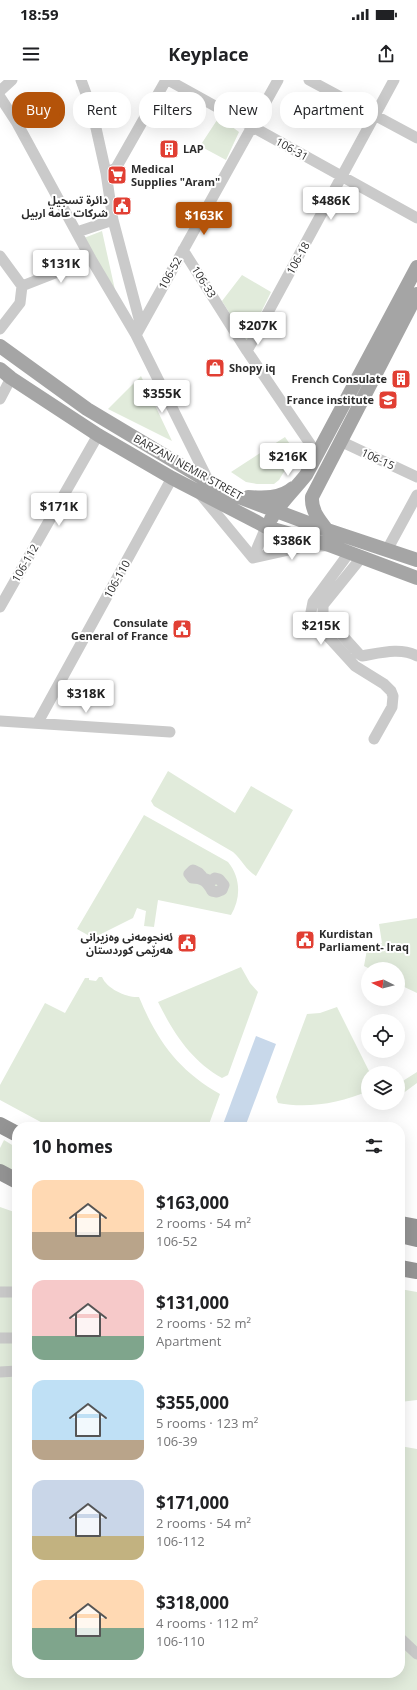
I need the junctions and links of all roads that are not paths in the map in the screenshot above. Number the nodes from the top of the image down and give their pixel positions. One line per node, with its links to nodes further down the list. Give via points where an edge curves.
1 (12, 80): 7 (street)
2 (82, 80): 18 (street, via 92,110)
3 (167, 80): 11 (street, 106-31); 18 (street, via 116,168)
4 (278, 80): 8 (street, 106-52)
5 (309, 80): 9 (street)
6 (394, 80): 12 (street, 106-18)
7 (0, 91)
8 (271, 92)
9 (332, 92)
10 (0, 96): 22 (street)
11 (214, 106)
12 (378, 109)
13 (378, 117): 17 (street)
14 (250, 128): 23 (street, 106-52)
15 (253, 128): 19 (street, 106-31)
16 (368, 128): 19 (street, 106-18)
17 (417, 138)
18 (106, 173): 21 (street)
19 (342, 177): 20 (street, 106-31); 33 (street, 106-18)
20 (417, 218)
21 (113, 220): 22 (street); 31 (street)
22 (77, 232): 25 (street)
23 (183, 250): 31 (street, 106-52); 33 (street, 106-33)
24 (0, 256): 27 (street)
25 (91, 259): 27 (street); 31 (street)
26 (417, 267): 29 (main road)
27 (22, 286): 30 (street, via 20,302)
28 (417, 294): 29 (main road)
29 (400, 312): 38 (main road)
30 (0, 329)
31 (138, 331): 43 (street)
32 (0, 346): 43 (main road, BARZANI NEMIR STREET, via 87,409)
33 (247, 351): 39 (street, 106-33)
34 (0, 369): 35 (main road, BARZANI NEMIR STREET)
35 (11, 378): 36 (street); 37 (main road, BARZANI NEMIR STREET)
36 (0, 399)
37 (98, 435): 42 (main road, BARZANI NEMIR STREET); 56 (street, 106-112)
38 (335, 440): 39 (main road); 41 (street, 106-15); 49 (main road, via 312,497 315,512)
39 (317, 454): 40 (main road)
40 (306, 476): 46 (main road, via 290,491 280,495 261,498); 47 (main road)
41 (417, 477)
42 (172, 478): 44 (main road, BARZANI NEMIR STREET); 59 (street, 106-110)
43 (209, 482): 46 (main road, BARZANI NEMIR STREET)
44 (200, 493): 48 (main road, BARZANI NEMIR STREET); 53 (street)
45 (417, 495): 51 (street)
46 (236, 496): 47 (main road, BARZANI NEMIR STREET)
47 (275, 511): 48 (main road); 49 (main road, BARZANI NEMIR STREET)
48 (266, 527): 50 (main road, BARZANI NEMIR STREET); 53 (street)
49 (328, 530): 51 (main road, BARZANI NEMIR STREET)
50 (329, 546): 52 (main road, BARZANI NEMIR STREET); 53 (street, via 308,546)
51 (387, 550): 54 (main road, BARZANI NEMIR STREET)
52 (355, 555): 55 (main road, BARZANI NEMIR STREET); 57 (street, via 323,605 323,614 362,656 394,651 410,652); 61 (street, via 313,602 311,612 314,621 355,666 391,691 392,707)
53 (253, 558)
54 (417, 560)
55 (417, 578)
56 (0, 608)
57 (417, 656)
58 (0, 720): 59 (street)
59 (38, 722): 60 (street)
60 (170, 732)
61 (374, 739)
62 (0, 1125): 63 (highway)
63 (12, 1131)
64 (0, 1172): 65 (highway)
65 (12, 1178)
66 (0, 1182): 67 (highway)
67 (12, 1183)
68 (405, 1225): 69 (highway)
69 (417, 1227)
70 (405, 1236): 71 (highway)
71 (417, 1239)
72 (405, 1258): 73 (highway)
73 (417, 1260)
74 (405, 1269): 75 (highway)
75 (417, 1271)
76 (0, 1292): 77 (street)
77 (12, 1292)
78 (0, 1338): 79 (street)
79 (12, 1338)
80 (12, 1371): 81 (street)
81 (0, 1372)
82 (405, 1643): 83 (street)
83 (417, 1654)

